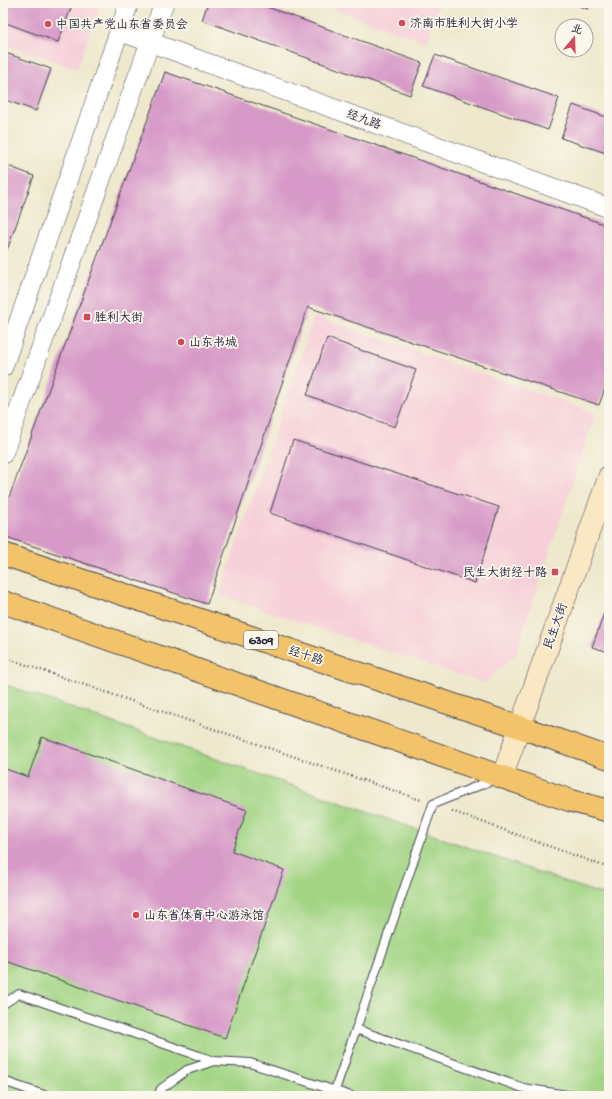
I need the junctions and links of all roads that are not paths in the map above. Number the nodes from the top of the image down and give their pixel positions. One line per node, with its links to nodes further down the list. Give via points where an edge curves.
1 (129, 3): 3 (street)
2 (164, 3): 4 (street)
3 (119, 31): 4 (street, 经九路); 6 (street)
4 (150, 42): 5 (street, 经九路); 7 (street)
5 (609, 208)
6 (3, 367)
7 (3, 454)
8 (609, 476): 11 (main road, 民生大街)
9 (3, 554): 11 (highway, 经十路 / G309)
10 (3, 602): 13 (highway)
11 (520, 727): 12 (highway, 经十路 / G309); 13 (main road, 民生大街)
12 (609, 758)
13 (502, 777): 14 (highway); 18 (lane, via 433,804)
14 (572, 801): 15 (highway); 16 (main road)
15 (609, 811)
16 (609, 820)
17 (3, 1004): 19 (lane, via 19,994)
18 (356, 1029): 21 (lane); 25 (lane, via 523,1088)
19 (214, 1061): 21 (lane, via 250,1063); 23 (lane, via 187,1070 161,1089)
20 (3, 1081): 22 (lane)
21 (335, 1090): 24 (lane)
22 (47, 1096)
23 (158, 1096)
24 (351, 1096)
25 (573, 1096)

